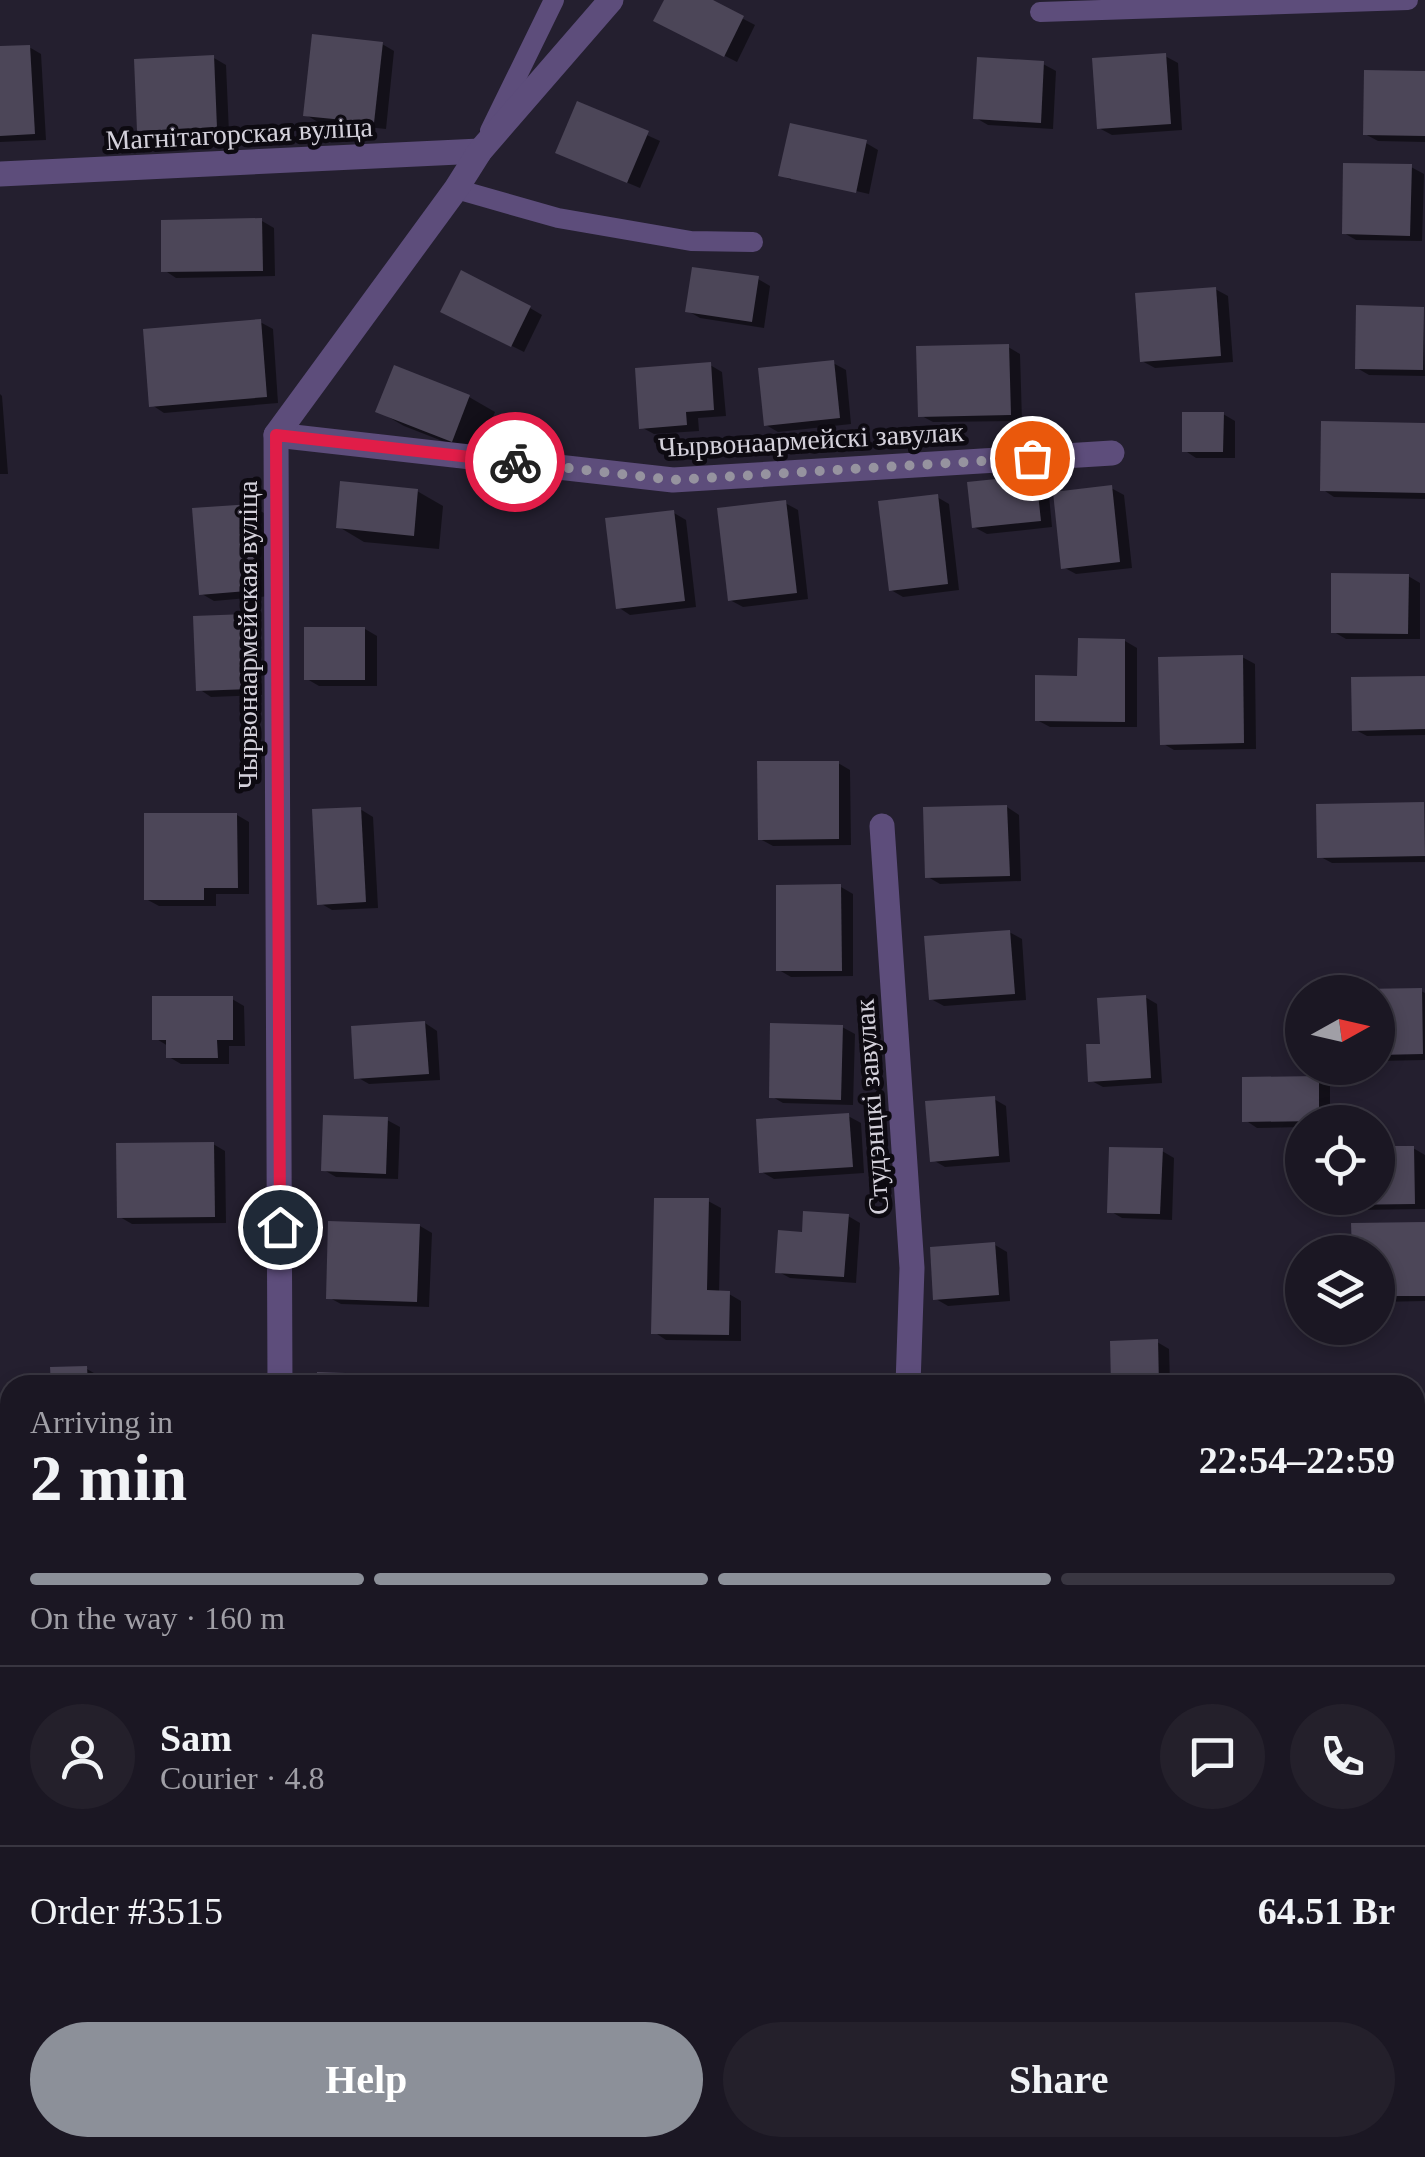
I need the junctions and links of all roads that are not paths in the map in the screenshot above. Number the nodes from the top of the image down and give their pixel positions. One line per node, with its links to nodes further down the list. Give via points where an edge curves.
1 (554, 0): 5 (lane)
2 (611, 0): 5 (street)
3 (1408, 0): 4 (lane)
4 (1040, 12)
5 (480, 151): 6 (street, Магнітагорская вуліца); 7 (street)
6 (0, 174)
7 (456, 190): 8 (lane, via 558,218 692,242); 9 (street)
8 (753, 242)
9 (276, 435): 10 (street, Чырвонаармейскі завулак, via 673,480); 12 (street, Чырвонаармейская вуліца)
10 (1112, 453)
11 (882, 826): 13 (street, Студэнцкі завулак, via 912,1268)
12 (280, 1375)
13 (908, 1375)

